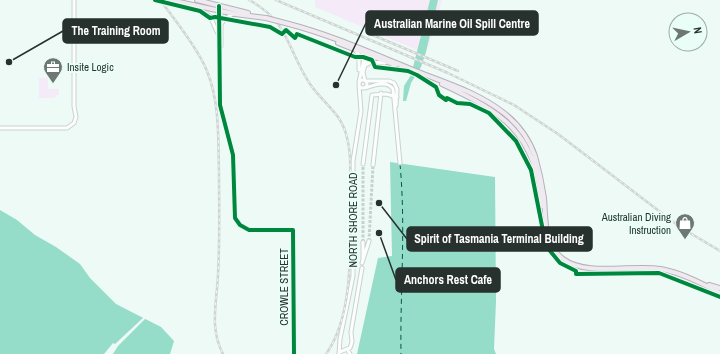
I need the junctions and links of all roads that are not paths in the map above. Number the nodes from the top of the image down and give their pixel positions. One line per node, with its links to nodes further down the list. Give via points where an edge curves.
1 (74, 0): 23 (street, via 74,123 67,128)
2 (170, 0): 4 (main road)
3 (197, 0): 5 (main road)
4 (178, 2): 5 (main road); 10 (street, via 210,16)
5 (220, 9): 6 (main road); 7 (main road); 8 (street); 10 (street)
6 (235, 14): 7 (main road); 8 (street, via 226,18)
7 (266, 18): 9 (main road, bridge)
8 (221, 25): 10 (street)
9 (297, 26): 11 (main road); 12 (main road)
10 (220, 39): 36 (street, CROWLE STREET, via 220,105 232,155 234,212 238,223 249,230 293,230)
11 (356, 51): 12 (main road); 16 (street, NORTH SHORE ROAD, via 359,55)
12 (367, 53): 13 (main road); 14 (street, NORTH SHORE ROAD); 15 (main road); 16 (street, NORTH SHORE ROAD)
13 (389, 63): 14 (street, via 373,62); 15 (main road)
14 (365, 65): 17 (street, NORTH SHORE ROAD)
15 (408, 68): 30 (main road, via 485,100 504,113 522,135 535,172 544,233 551,250 562,261 576,268 596,270 660,269)
16 (360, 76): 18 (street, NORTH SHORE ROAD)
17 (365, 81): 18 (street); 19 (street, NORTH SHORE ROAD); 21 (street, via 392,81 396,86)
18 (359, 83): 19 (street, via 361,88); 22 (street, NORTH SHORE ROAD)
19 (365, 88): 21 (street, via 388,84 393,88); 22 (street, NORTH SHORE ROAD)
20 (381, 94): 21 (street); 25 (street, via 372,95); 26 (street)
21 (395, 96): 24 (street)
22 (361, 103): 33 (street, NORTH SHORE ROAD, via 353,161 353,276)
23 (0, 128)
24 (400, 163)
25 (363, 164)
26 (373, 165)
27 (369, 241): 28 (street, via 362,263)
28 (363, 242)
29 (362, 268): 34 (street, via 350,332 352,343)
30 (701, 283): 31 (main road); 32 (main road)
31 (720, 288)
32 (720, 292)
33 (341, 337): 34 (street, via 342,344); 35 (street, NORTH SHORE ROAD)
34 (347, 349): 35 (street, NORTH SHORE ROAD); 37 (street)
35 (339, 353)
36 (294, 354)
37 (350, 354)

